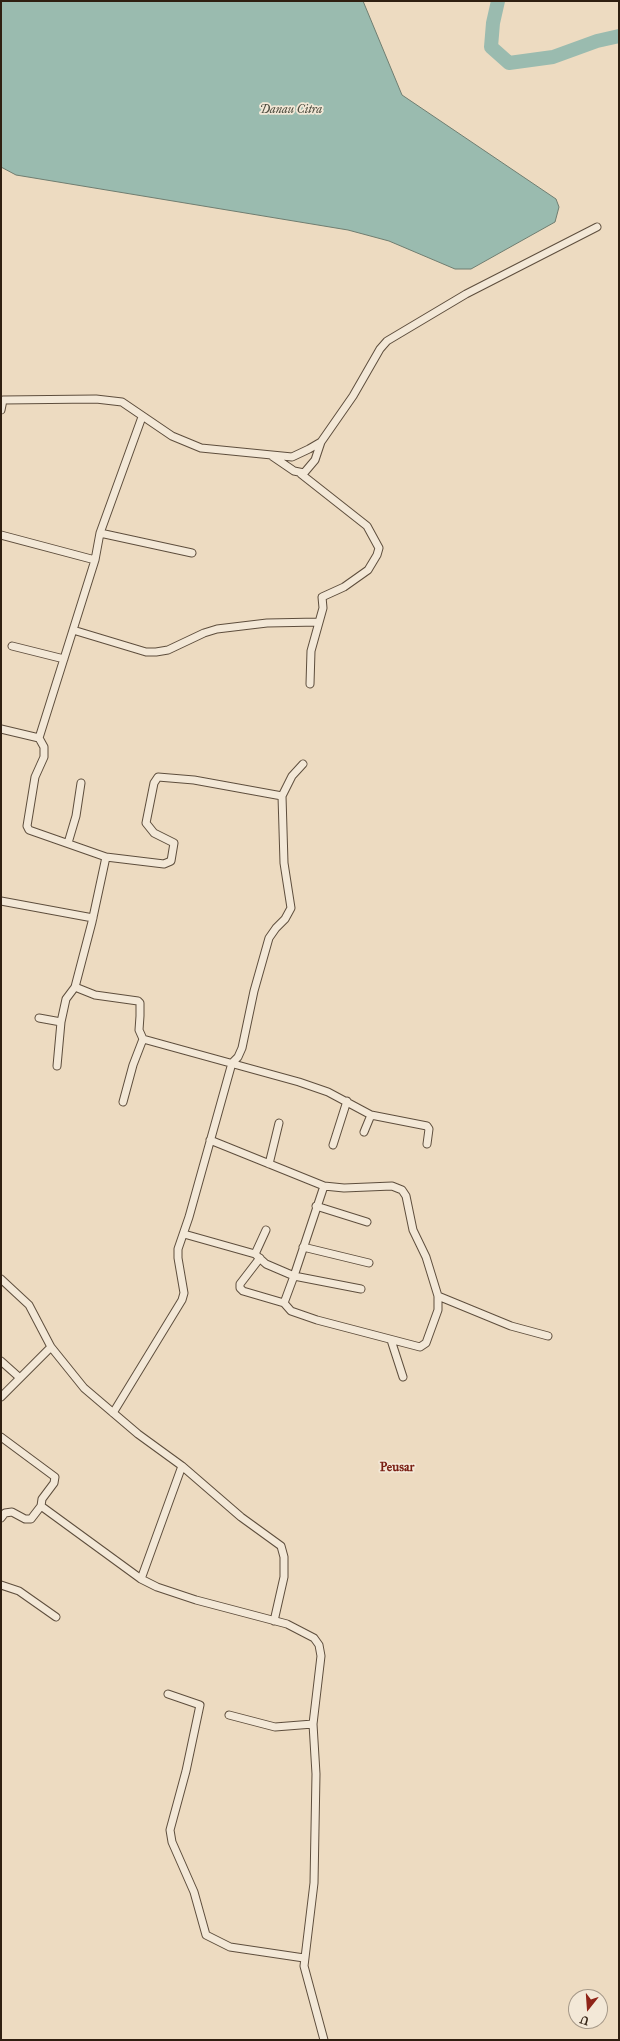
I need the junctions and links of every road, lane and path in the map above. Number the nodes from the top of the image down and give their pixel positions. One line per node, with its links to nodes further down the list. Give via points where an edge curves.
1 (596, 226): 4 (street, via 466,294 387,341)
2 (1, 410): 3 (street, via 3,400 96,399 122,402)
3 (142, 417): 5 (street, via 172,436 201,448); 7 (street)
4 (321, 442): 5 (street, via 292,457); 6 (street, via 311,467)
5 (271, 455): 6 (street)
6 (301, 474): 11 (street, via 366,526 379,548 368,570 322,597 324,604)
7 (100, 533): 9 (street); 10 (street)
8 (1, 535): 10 (street)
9 (192, 553)
10 (95, 560): 12 (street)
11 (319, 622): 12 (street, via 267,623 217,629 168,650 156,652 146,652); 15 (street, via 311,651)
12 (73, 630): 14 (street)
13 (12, 646): 14 (street)
14 (64, 659): 17 (street)
15 (310, 684)
16 (1, 729): 17 (street)
17 (38, 738): 21 (street, via 44,747 44,757 34,777 27,826 29,830)
18 (303, 764): 20 (street, via 292,776)
19 (81, 783): 21 (street, via 76,816)
20 (282, 796): 22 (street, via 194,780 158,777 154,783 146,823 154,833 174,843 171,861 158,864); 29 (street, via 284,863 291,908 269,938 242,1048)
21 (68, 843): 22 (street)
22 (106, 857): 24 (street)
23 (1, 901): 24 (street)
24 (93, 918): 25 (street)
25 (75, 987): 27 (street, via 66,999); 28 (street, via 94,995 138,1001 139,1030)
26 (39, 1018): 27 (street)
27 (61, 1022): 30 (street)
28 (143, 1039): 29 (street); 32 (street)
29 (232, 1063): 31 (street, via 299,1082); 36 (street)
30 (57, 1066)
31 (347, 1101): 33 (street); 38 (street)
32 (123, 1102)
33 (372, 1115): 35 (street); 37 (street, via 426,1126 429,1129)
34 (279, 1123): 39 (street)
35 (364, 1132)
36 (210, 1140): 39 (street); 44 (street)
37 (427, 1144)
38 (333, 1145)
39 (269, 1164): 40 (street)
40 (324, 1186): 41 (street); 51 (street, via 392,1186 402,1190 406,1196 413,1230 426,1257)
41 (316, 1206): 42 (street); 45 (street)
42 (367, 1222)
43 (266, 1230): 46 (street)
44 (184, 1234): 46 (street); 60 (street, via 178,1249 183,1279 182,1300)
45 (303, 1247): 47 (street); 48 (street)
46 (257, 1256): 48 (street, via 266,1264); 52 (street, via 240,1288)
47 (369, 1263)
48 (294, 1276): 50 (street); 52 (street)
49 (1, 1279): 55 (street, via 29,1304)
50 (361, 1290)
51 (438, 1296): 53 (street, via 511,1326); 54 (street, via 438,1310 426,1343 420,1347)
52 (284, 1303): 54 (street, via 291,1311 303,1316 352,1330 370,1332)
53 (548, 1336)
54 (391, 1340): 57 (street)
55 (51, 1347): 58 (street); 60 (street, via 84,1388)
56 (1, 1361): 58 (street)
57 (404, 1377)
58 (20, 1378): 59 (street)
59 (1, 1397)
60 (113, 1413): 62 (street)
61 (1, 1438): 63 (street, via 55,1477 54,1483 42,1499)
62 (182, 1466): 65 (street); 68 (street, via 241,1517 282,1546 284,1577)
63 (41, 1506): 64 (street, via 31,1519 25,1519 12,1512 5,1513); 65 (street)
64 (1, 1518)
65 (141, 1579): 68 (street, via 196,1600)
66 (1, 1585): 67 (street, via 19,1590)
67 (56, 1617)
68 (274, 1621): 71 (street, via 306,1633 319,1645 321,1656)
69 (168, 1694): 72 (street, via 200,1705 170,1830 172,1842 194,1892 206,1935 230,1947)
70 (229, 1715): 71 (street, via 275,1726)
71 (313, 1724): 72 (street, via 316,1774 314,1883)
72 (304, 1958): 73 (street)
73 (324, 2040)

